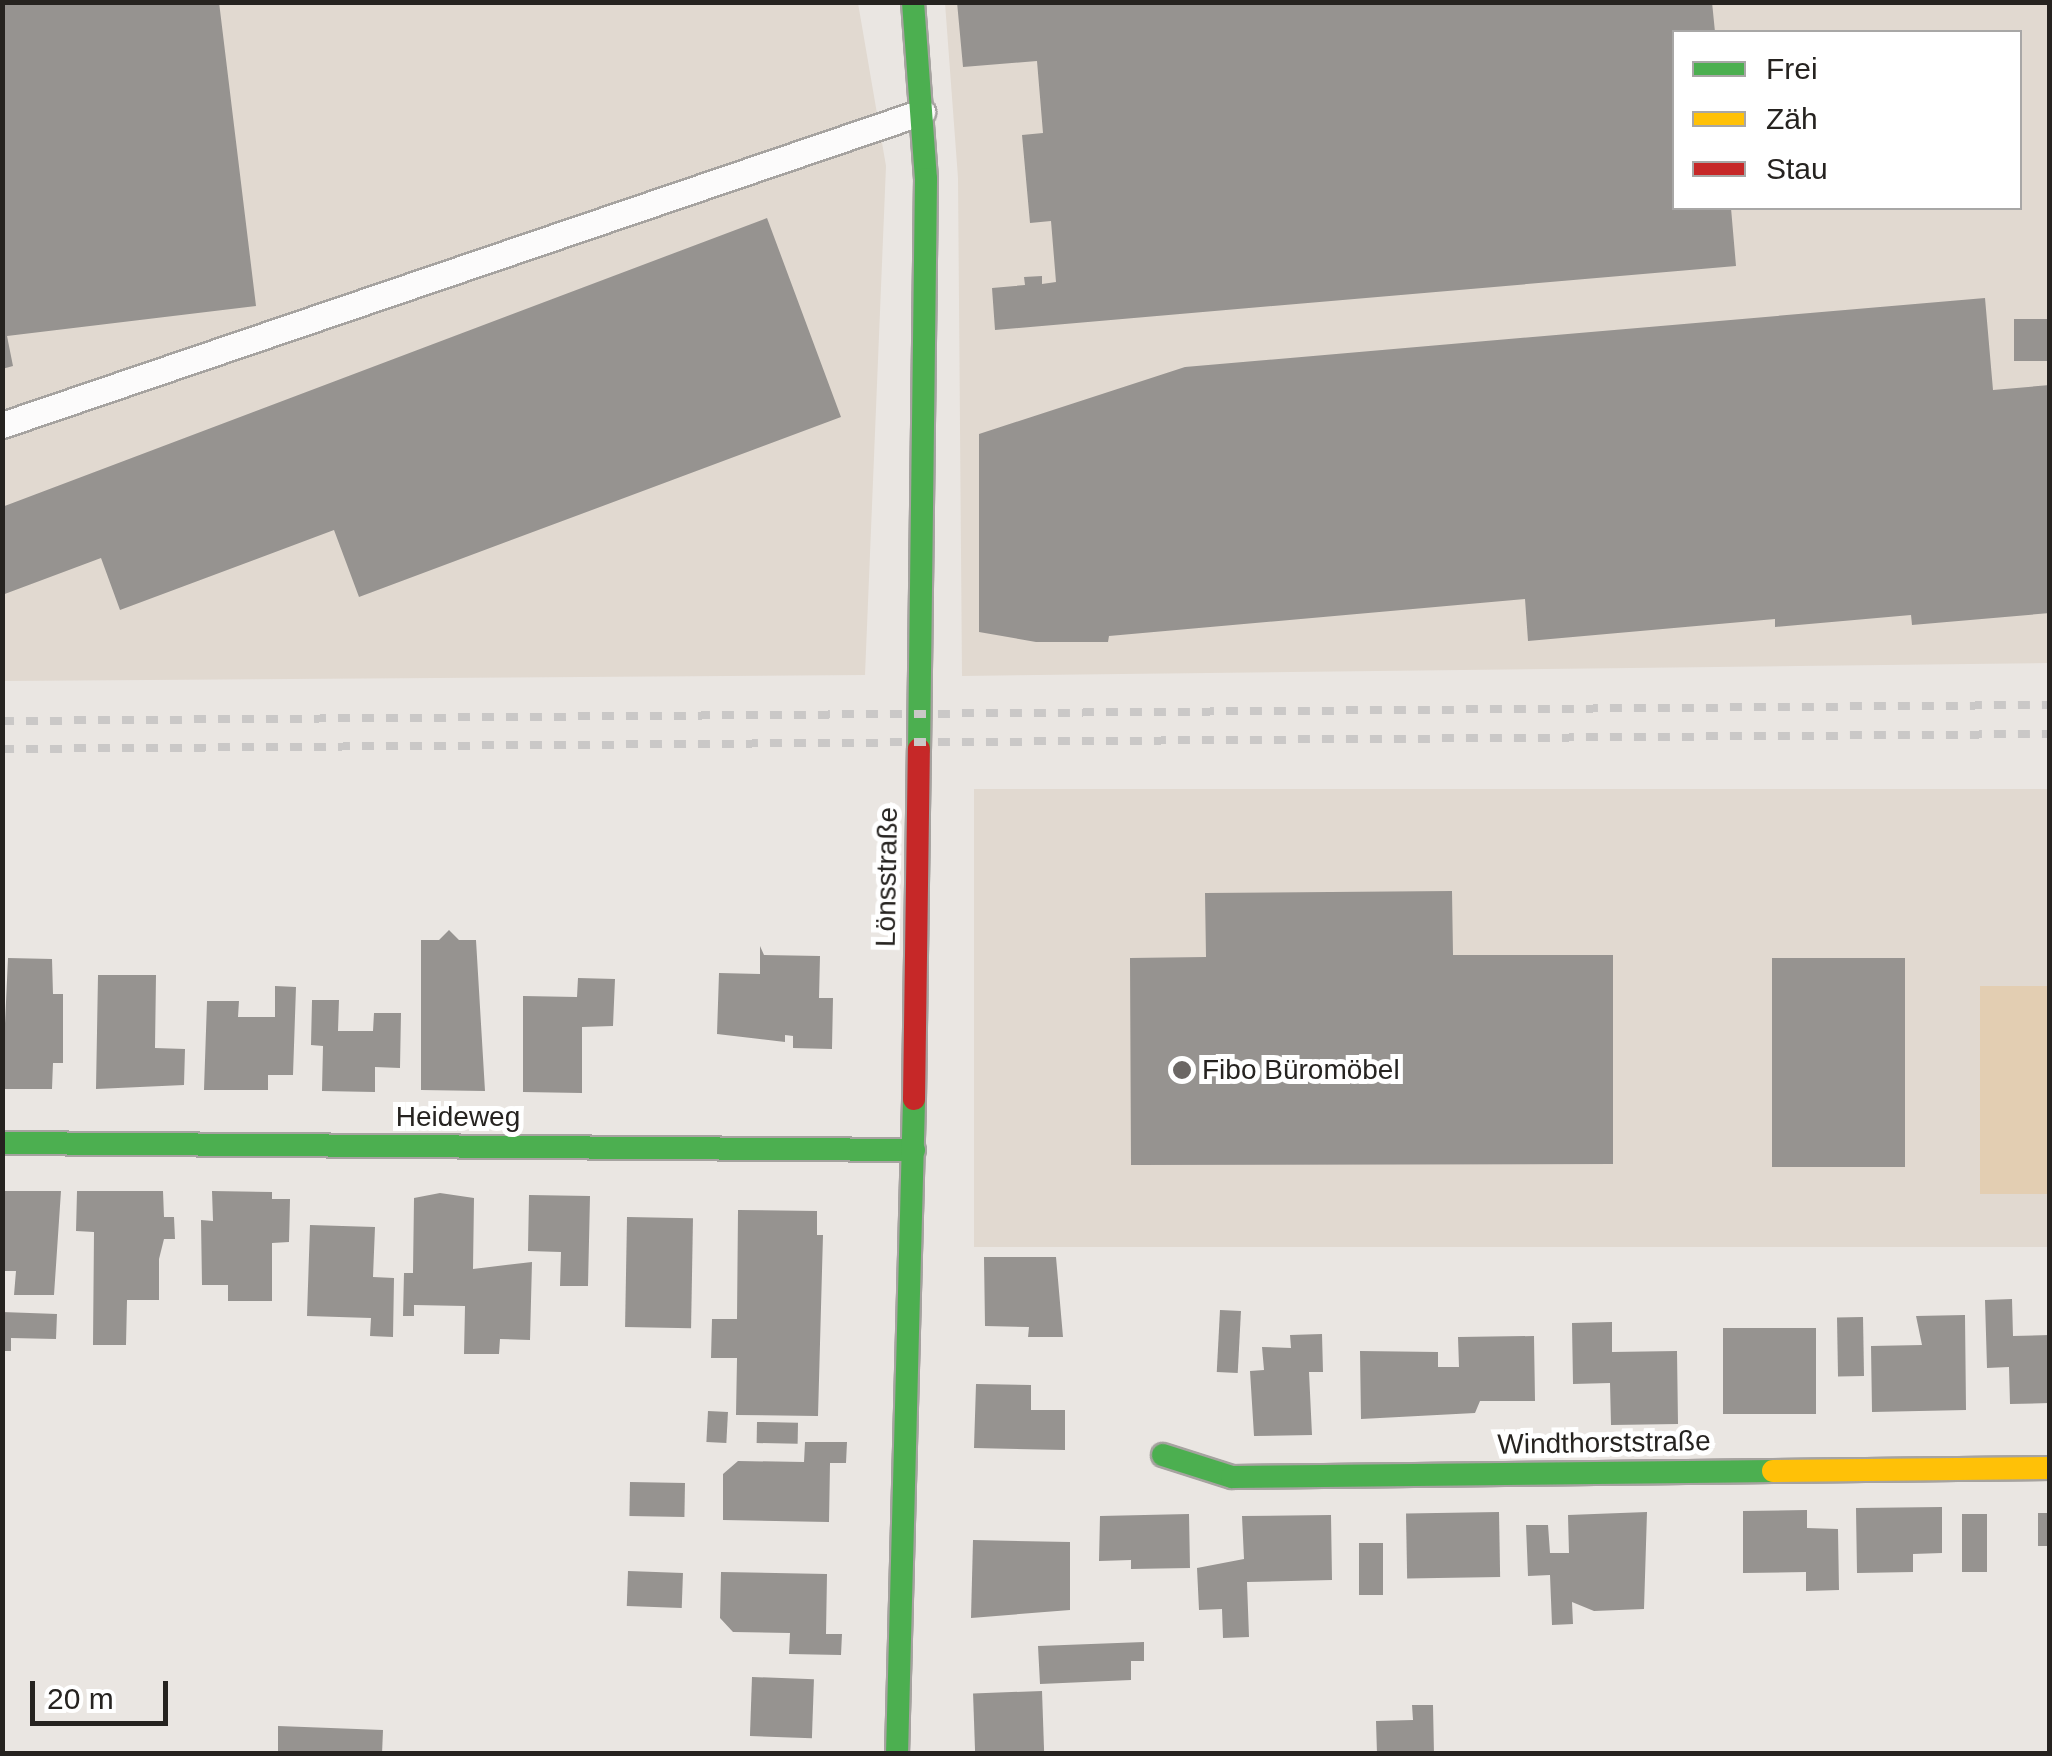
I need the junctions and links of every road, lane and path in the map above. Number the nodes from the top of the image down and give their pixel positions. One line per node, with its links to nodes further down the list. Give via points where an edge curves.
1 (913, 2): 2 (street, Lönsstraße)
2 (922, 112): 3 (lane); 5 (street, Lönsstraße)
3 (2, 424)
4 (2, 1143): 5 (street, Heideweg)
5 (914, 1150): 8 (street, Lönsstraße)
6 (1163, 1455): 7 (street, Windthorststraße, via 1232,1476)
7 (2050, 1468)
8 (897, 1754)

